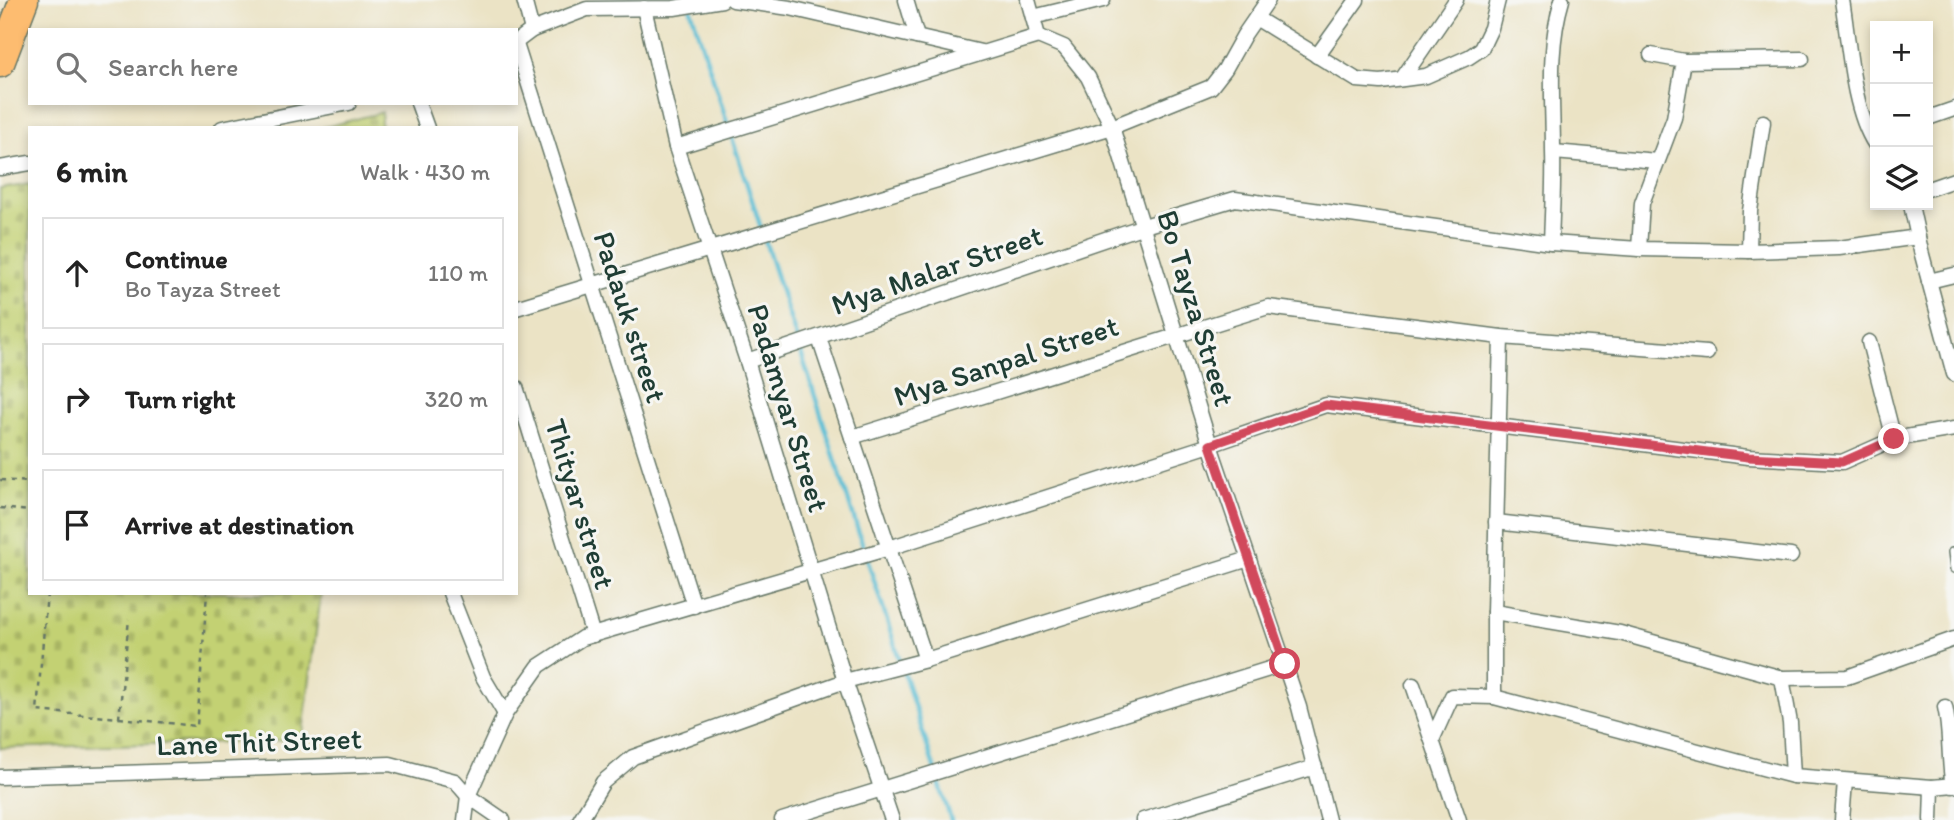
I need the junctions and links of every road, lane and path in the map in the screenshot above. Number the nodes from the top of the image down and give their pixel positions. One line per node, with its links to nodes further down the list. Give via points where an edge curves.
1 (24, 0): 23 (highway)
2 (524, 0): 19 (street)
3 (722, 0): 16 (street)
4 (733, 0): 15 (street)
5 (906, 0): 21 (street)
6 (1028, 0): 17 (street)
7 (1103, 0): 17 (street)
8 (1268, 0): 18 (street)
9 (1357, 0): 27 (street)
10 (1456, 0): 30 (street)
11 (1498, 0): 30 (street, via 1481,49 1426,76)
12 (1562, 0): 41 (street, via 1551,64)
13 (1842, 0): 39 (street, via 1857,95)
14 (624, 4): 16 (street); 19 (street, via 587,9)
15 (789, 4): 21 (street)
16 (644, 9): 40 (street, Padamyar Street)
17 (1033, 17): 20 (street)
18 (1256, 18): 27 (street); 38 (street, via 1211,87)
19 (531, 30): 22 (street)
20 (1038, 36): 25 (street); 38 (street, Bo Tayza Street, via 1064,47)
21 (917, 37): 25 (street)
22 (518, 41)
23 (10, 48)
24 (518, 49): 56 (street, Padauk street)
25 (982, 52): 40 (street)
26 (1651, 55): 29 (street)
27 (1317, 56): 30 (street, via 1357,80)
28 (1802, 60): 29 (street)
29 (1684, 61): 42 (street, via 1674,118)
30 (1402, 79)
31 (339, 105): 36 (street)
32 (419, 105): 37 (street)
33 (1954, 109): 34 (street)
34 (1933, 116)
35 (1763, 121): 53 (street)
36 (232, 126)
37 (426, 126)
38 (1112, 127): 48 (street, Bo Tayza Street); 52 (street)
39 (1870, 129)
40 (676, 147): 52 (street, Padamyar Street)
41 (1553, 152): 42 (street); 50 (street)
42 (1657, 161): 51 (street, via 1642,203)
43 (28, 163): 44 (street)
44 (0, 168)
45 (1954, 180): 46 (street)
46 (1933, 187)
47 (1912, 210): 49 (street)
48 (1144, 226): 50 (street, Mya Malar Street, via 1235,199); 58 (street, Bo Tayza Street); 60 (street, Mya Malar Street)
49 (1918, 237): 53 (street, Mya Malar Street, via 1839,248); 55 (street)
50 (1551, 243): 51 (street, Mya Malar Street)
51 (1639, 249): 53 (street, Mya Malar Street)
52 (710, 250): 56 (street); 64 (street, Padamyar Street)
53 (1749, 251)
54 (1954, 275): 55 (street)
55 (1929, 281): 62 (street)
56 (593, 285): 57 (street); 86 (street, Padauk street)
57 (518, 307)
58 (1176, 334): 59 (street, Mya Sanpal Street, via 1268,307); 69 (street, Mya Sanpal Street); 71 (street, Bo Tayza Street)
59 (1501, 337): 63 (street, Mya Sanpal Street); 67 (street)
60 (819, 338): 64 (street, Mya Malar Street); 69 (street)
61 (1869, 342): 70 (street)
62 (1951, 348): 65 (street)
63 (1707, 354)
64 (747, 361): 82 (street, Padamyar Street)
65 (1954, 374)
66 (518, 393): 89 (street, Thityar street)
67 (1499, 427): 70 (street, via 1748,457 1842,462); 71 (street, via 1326,405); 76 (street)
68 (1954, 429): 70 (street)
69 (852, 437): 77 (street)
70 (1894, 439)
71 (1210, 445): 77 (street); 80 (street, Bo Tayza Street)
72 (0, 480): 73 (path)
73 (28, 482)
74 (0, 508): 75 (path)
75 (28, 511)
76 (1496, 522): 79 (street); 87 (street)
77 (889, 548): 82 (street); 91 (street)
78 (1952, 552): 81 (lane)
79 (1791, 556)
80 (1249, 559): 91 (street); 92 (street, Bo Tayza Street)
81 (1954, 569)
82 (811, 570): 86 (street); 94 (street, Padamyar Street)
83 (47, 595): 99 (path, via 37,711)
84 (207, 595): 99 (path, via 197,726)
85 (451, 595): 98 (street, via 483,677)
86 (694, 606): 89 (street)
87 (1494, 612): 93 (street, via 1620,633); 96 (street)
88 (129, 619): 99 (path)
89 (593, 635): 98 (street, via 539,666)
90 (1954, 639): 93 (street, via 1847,677)
91 (926, 660): 94 (street)
92 (1285, 664): 101 (street, Bo Tayza Street); 106 (street)
93 (1782, 678): 102 (street)
94 (845, 681): 106 (street, Padamyar Street); 111 (street, via 633,757 603,782)
95 (1413, 685): 100 (street)
96 (1494, 697): 100 (street, via 1452,696); 102 (street)
97 (1945, 707): 105 (street)
98 (505, 714): 108 (street)
99 (119, 718)
100 (1432, 740): 116 (street)
101 (1315, 767): 114 (street); 115 (street, Bo Tayza Street)
102 (1793, 776): 104 (street)
103 (0, 777): 108 (street, Lane Thit Street, via 390,764 455,780)
104 (1845, 782): 107 (street); 117 (street)
105 (1953, 786): 107 (street)
106 (883, 787): 112 (street); 113 (street, Padamyar Street)
107 (1932, 787): 118 (street)
108 (468, 796): 109 (street); 110 (street, Lane Thit Street)
109 (465, 820)
110 (503, 820)
111 (580, 820)
112 (782, 820)
113 (892, 820)
114 (1143, 820)
115 (1328, 820)
116 (1459, 820)
117 (1843, 820)
118 (1931, 820)

